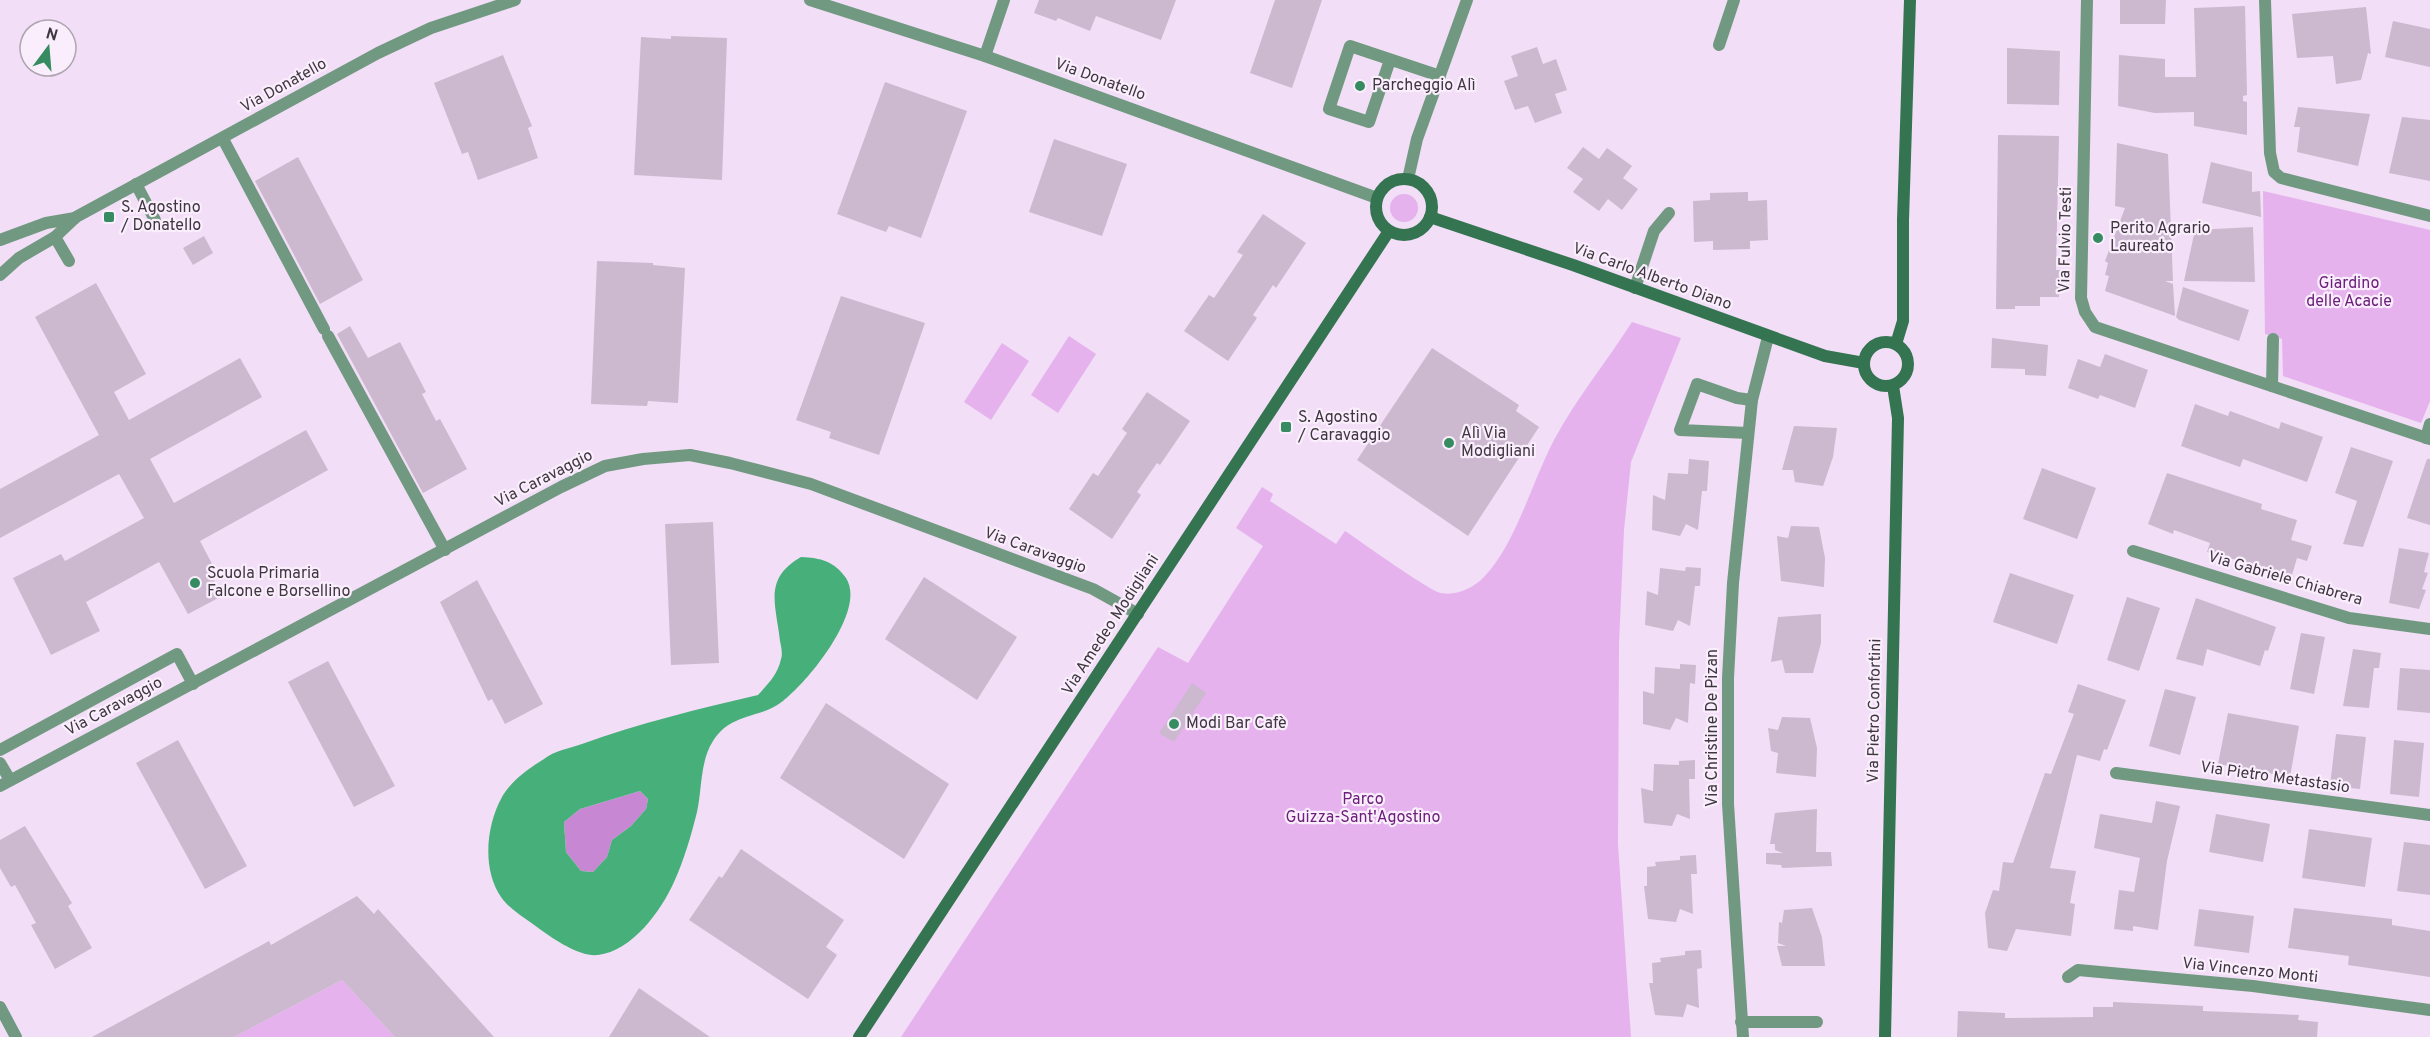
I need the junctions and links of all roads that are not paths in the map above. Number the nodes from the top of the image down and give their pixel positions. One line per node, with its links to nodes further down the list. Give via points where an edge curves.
1 (515, 0): 13 (street, Via Donatello, via 431,28 378,53)
2 (810, 0): 10 (street, Via Donatello)
3 (1004, 0): 10 (street)
4 (1467, 0): 12 (street)
5 (1734, 0): 9 (street)
6 (1910, 0): 30 (street, via 1904,321)
7 (2087, 0): 33 (street, Via Fulvio Testi, via 2081,298 2085,312 2095,327)
8 (2265, 0): 18 (street, via 2270,153 2274,172 2282,178)
9 (1719, 45)
10 (985, 56): 16 (street, Via Donatello)
11 (1390, 60): 11 (street, via 1350,46 1329,109 1369,122); 12 (street)
12 (1440, 76): 14 (street, via 1411,159)
13 (223, 139): 15 (street, Via Donatello); 38 (street)
14 (1408, 180): 16 (street, via 1393,181); 19 (street, via 1418,183 1430,197)
15 (136, 184): 20 (street, Via Donatello); 21 (street)
16 (1377, 198): 22 (street, via 1377,217)
17 (1669, 213): 27 (street, via 1654,231)
18 (2430, 216)
19 (1430, 217): 22 (street, via 1413,234); 27 (street, Via Carlo Alberto Diano)
20 (76, 218): 23 (street, Via Donatello); 24 (street, Via Donatello, via 46,223)
21 (155, 220)
22 (1389, 231): 40 (street, Via Amedeo Modigliani)
23 (55, 237): 25 (street); 26 (street, Via Donatello)
24 (0, 240)
25 (69, 261)
26 (0, 274)
27 (1635, 288): 28 (street, Via Carlo Alberto Diano)
28 (1768, 337): 31 (street, Via Carlo Alberto Diano, via 1825,356); 34 (street, Via Christine De Pizan)
29 (2273, 339): 33 (street)
30 (1896, 344): 31 (street, via 1875,345); 32 (street, via 1907,355 1908,370)
31 (1864, 363): 32 (street, via 1873,382)
32 (1893, 386): 56 (street, Via Pietro Confortini, via 1898,418)
33 (2272, 386): 37 (street, Via Fulvio Testi)
34 (1752, 400): 36 (street, Via Christine De Pizan); 36 (street, via 1697,384 1680,430)
35 (2430, 424): 37 (street)
36 (1748, 433): 51 (street, Via Christine De Pizan, via 1728,678 1728,804)
37 (2428, 439)
38 (445, 550): 40 (street, Via Caravaggio, via 605,466 690,455 811,484 1093,589); 42 (street, Via Caravaggio)
39 (2133, 551): 41 (street, Via Gabriele Chiabrera, via 2349,618)
40 (1138, 614): 54 (street, Via Amedeo Modigliani)
41 (2430, 629)
42 (193, 684): 43 (street, via 177,654); 46 (street, Via Caravaggio)
43 (0, 750)
44 (0, 762): 46 (street)
45 (2116, 773): 47 (street, Via Pietro Metastasio)
46 (5, 783)
47 (2430, 815)
48 (2068, 977): 50 (street, Via Vincenzo Monti, via 2078,970 2089,971 2253,986)
49 (0, 1007): 53 (street)
50 (2430, 1010)
51 (1741, 1022): 52 (street); 55 (street, Via Christine De Pizan)
52 (1816, 1022)
53 (15, 1037)
54 (859, 1037)
55 (1743, 1037)
56 (1885, 1037)

